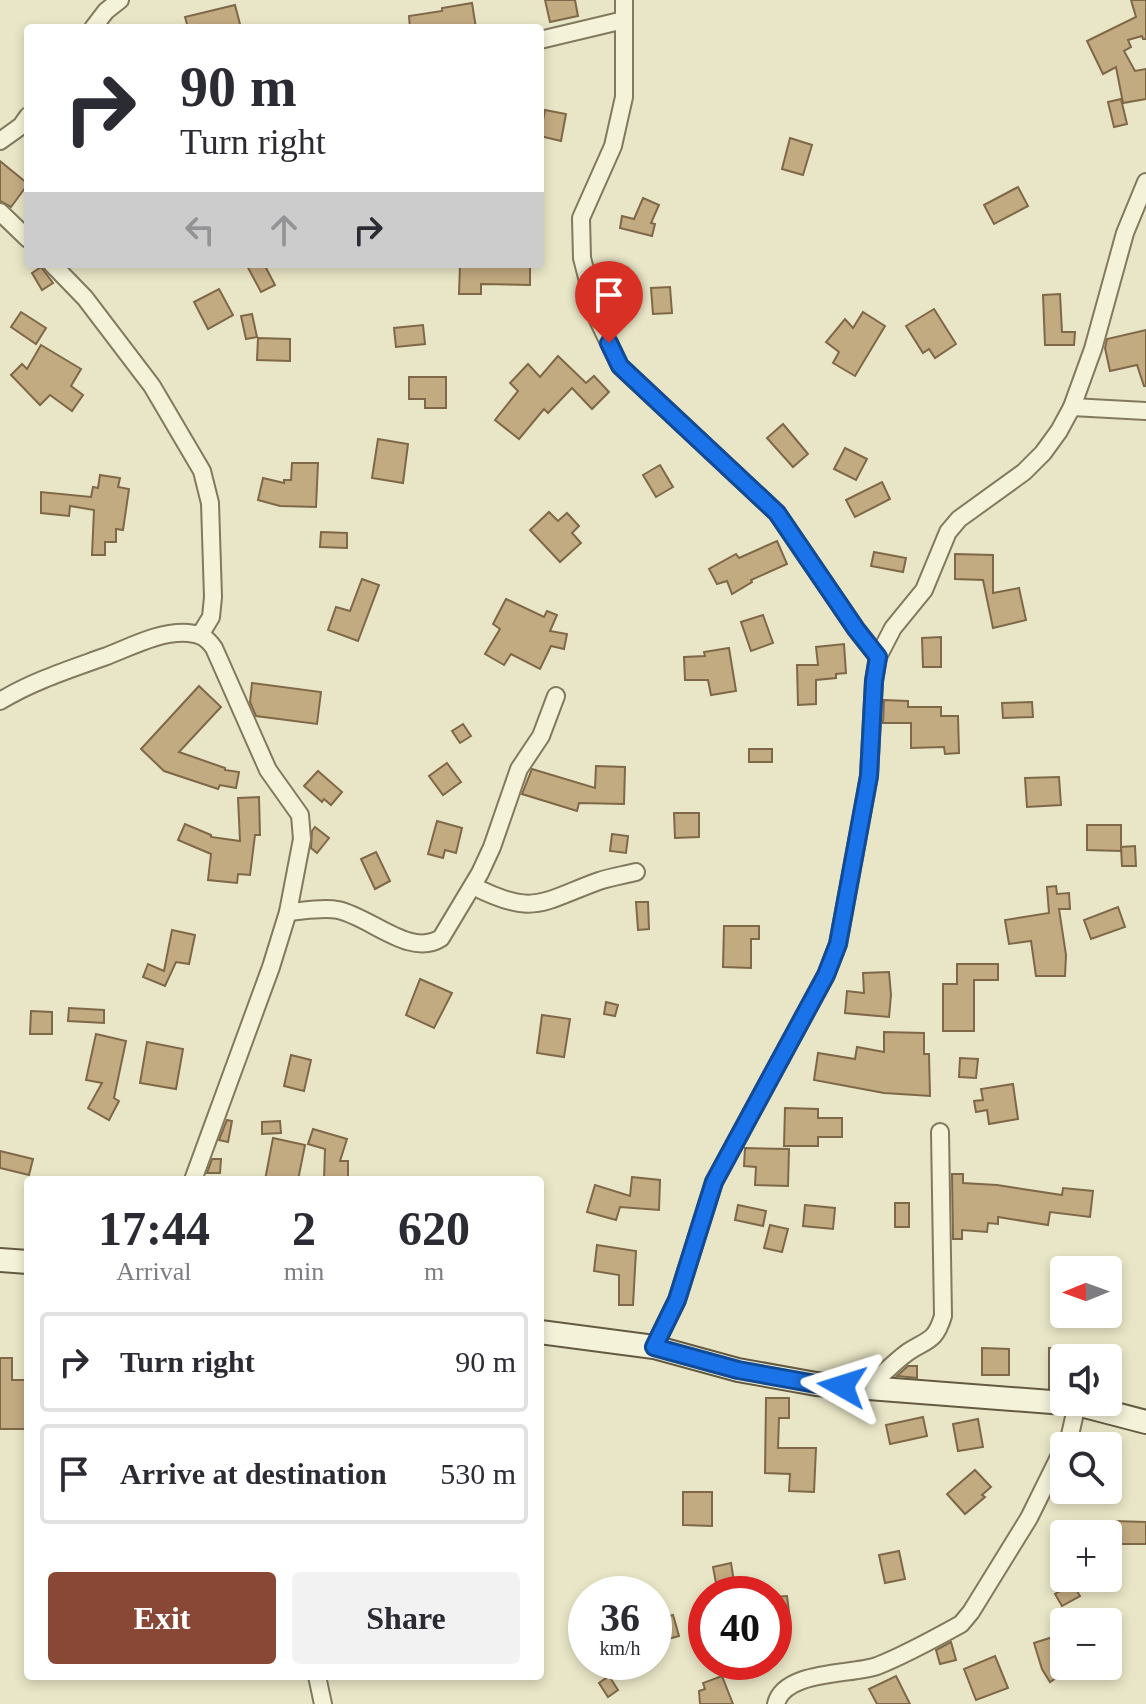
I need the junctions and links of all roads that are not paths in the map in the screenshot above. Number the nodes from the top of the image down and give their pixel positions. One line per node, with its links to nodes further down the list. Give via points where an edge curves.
1 (120, 0): 4 (street)
2 (624, 0): 3 (street)
3 (624, 20): 5 (street); 15 (street, via 624,97 616,134 581,218 582,258 598,320 620,366 777,513)
4 (96, 24)
5 (544, 39)
6 (24, 122): 7 (street)
7 (0, 141)
8 (1146, 182): 12 (street, via 1125,233)
9 (0, 212): 10 (street)
10 (24, 235)
11 (56, 268): 14 (street, via 152,386 202,471 210,503 213,597 211,617)
12 (1072, 407): 13 (street); 15 (street, via 1043,453 948,532 924,590 893,628)
13 (1146, 411)
14 (200, 635): 17 (street, via 163,635 36,682); 20 (street, via 214,648 268,770 300,815 302,839)
15 (878, 657): 26 (street, via 869,776 838,944 714,1182 677,1300)
16 (556, 696): 19 (street, via 541,736 519,769)
17 (0, 701)
18 (636, 872): 19 (street, via 541,904 506,901)
19 (473, 886): 20 (street, via 441,938 422,946 337,910)
20 (288, 912): 22 (street)
21 (940, 1132): 27 (street, via 943,1316 930,1341)
22 (194, 1176)
23 (0, 1260): 24 (street)
24 (24, 1262)
25 (544, 1333): 26 (street)
26 (654, 1347): 27 (street, via 738,1370)
27 (869, 1387): 28 (street)
28 (1050, 1402)
29 (1122, 1416): 30 (street)
30 (1146, 1422)
31 (1050, 1475): 34 (street, via 961,1624 874,1667 810,1677 778,1697)
32 (318, 1680): 33 (street)
33 (323, 1704)
34 (776, 1704)

